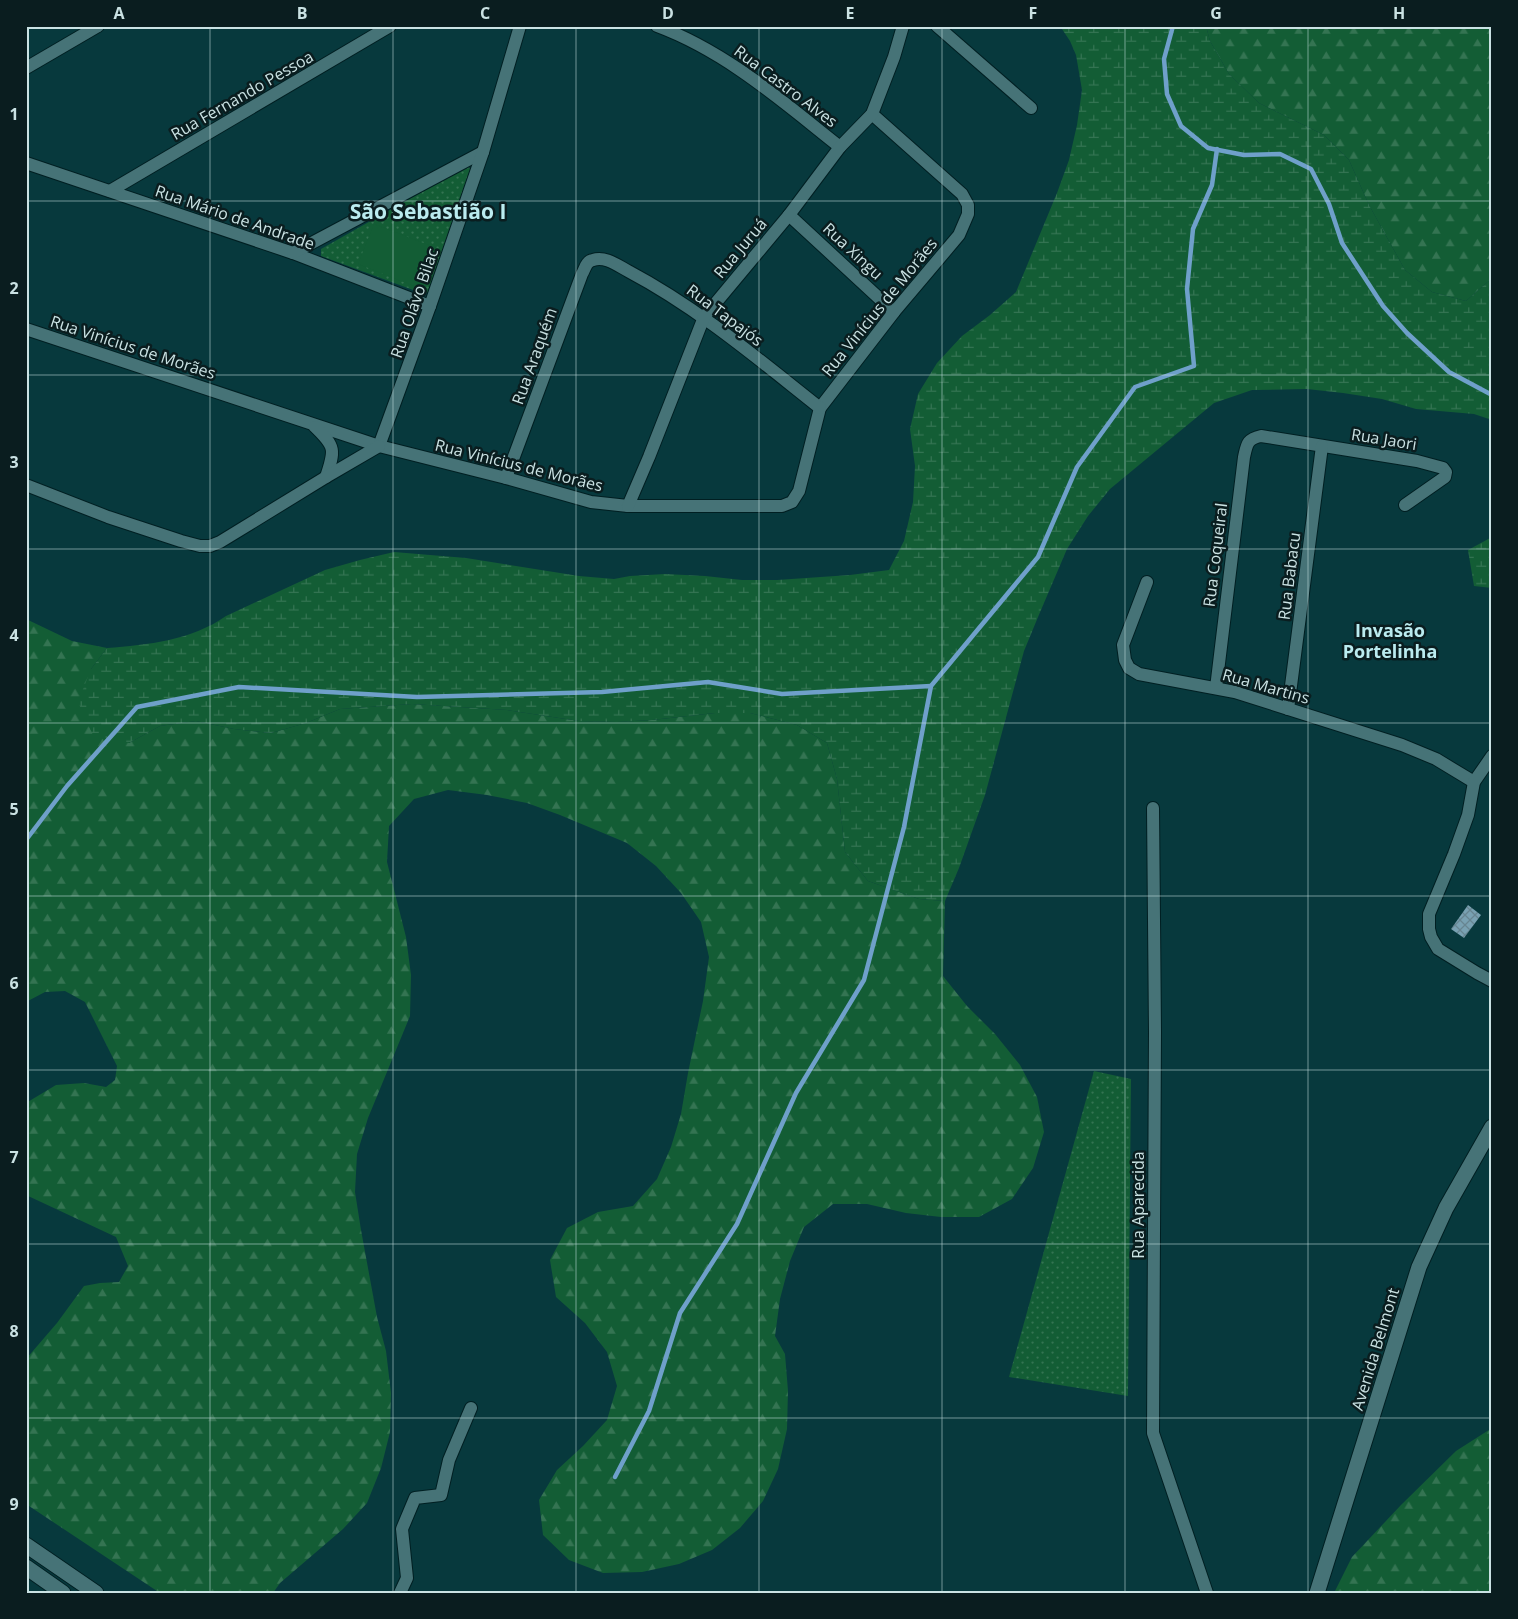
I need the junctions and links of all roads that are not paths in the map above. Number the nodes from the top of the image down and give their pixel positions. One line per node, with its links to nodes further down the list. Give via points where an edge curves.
1 (98, 26): 7 (street)
2 (390, 26): 13 (street, Rua Fernando Pessoa)
3 (520, 26): 11 (street, Rua Olávo Bilac)
4 (657, 26): 10 (street, Rua Castro Alves, via 712,52 757,81)
5 (903, 26): 9 (street, Rua Juruá)
6 (937, 26): 8 (street)
7 (26, 68)
8 (1031, 108)
9 (872, 114): 10 (street, Rua Juruá); 18 (street, Rua Vinícius de Morães, via 962,194 968,205 968,214 959,234)
10 (840, 147): 14 (street, Rua Juruá)
11 (483, 152): 15 (street); 17 (street, Rua Olávo Bilac)
12 (26, 163): 13 (street, Rua Mário de Andrade)
13 (110, 191): 15 (street, Rua Mário de Andrade)
14 (789, 214): 18 (street, Rua Xingu); 19 (street, Rua Juruá)
15 (294, 253): 17 (street, Rua Mário de Andrade)
16 (605, 259): 19 (street, Rua Tapajós, via 658,287); 27 (street, Rua Araquém, via 588,262 582,274)
17 (430, 306): 24 (street, Rua Olávo Bilac)
18 (894, 312): 21 (street, Rua Vinícius de Morães)
19 (704, 317): 21 (street, Rua Tapajós); 30 (street, Rua Juruá)
20 (26, 329): 22 (street, Rua Vinícius de Morães)
21 (820, 408): 30 (street, Rua Vinícius de Morães, via 799,490 792,502 782,506)
22 (312, 424): 24 (street, Rua Vinícius de Morães); 26 (street, via 329,440 332,449)
23 (1262, 436): 25 (street, Rua Jaori); 32 (street, Rua Coqueiral, via 1247,444 1244,457)
24 (379, 446): 26 (street); 27 (street, Rua Vinícius de Morães)
25 (1322, 446): 29 (street, Rua Jaori, via 1417,460 1443,468 1445,477); 33 (street, Rua Babacu)
26 (326, 477): 28 (street, via 210,546 200,546 108,517)
27 (506, 478): 30 (street, Rua Vinícius de Morães, via 591,502)
28 (26, 485)
29 (1405, 505)
30 (628, 506)
31 (1147, 582): 32 (street, Rua Martins, via 1124,645 1129,668 1139,674)
32 (1216, 688): 33 (street, Rua Martins)
33 (1288, 709): 35 (street, Rua Martins, via 1402,745 1436,759)
34 (1492, 756): 35 (street)
35 (1474, 782): 37 (street, via 1468,815 1429,914 1429,929 1438,949)
36 (1153, 808): 45 (street, Rua Aparecida, via 1153,1434)
37 (1492, 981)
38 (1492, 1127): 46 (street, Avenida Belmont, via 1446,1208 1419,1267)
39 (471, 1408): 44 (street, via 449,1460 441,1495 415,1498 402,1528 407,1578)
40 (26, 1545): 43 (street)
41 (26, 1568): 42 (street)
42 (63, 1593)
43 (96, 1593)
44 (400, 1593)
45 (1207, 1593)
46 (1317, 1593)

